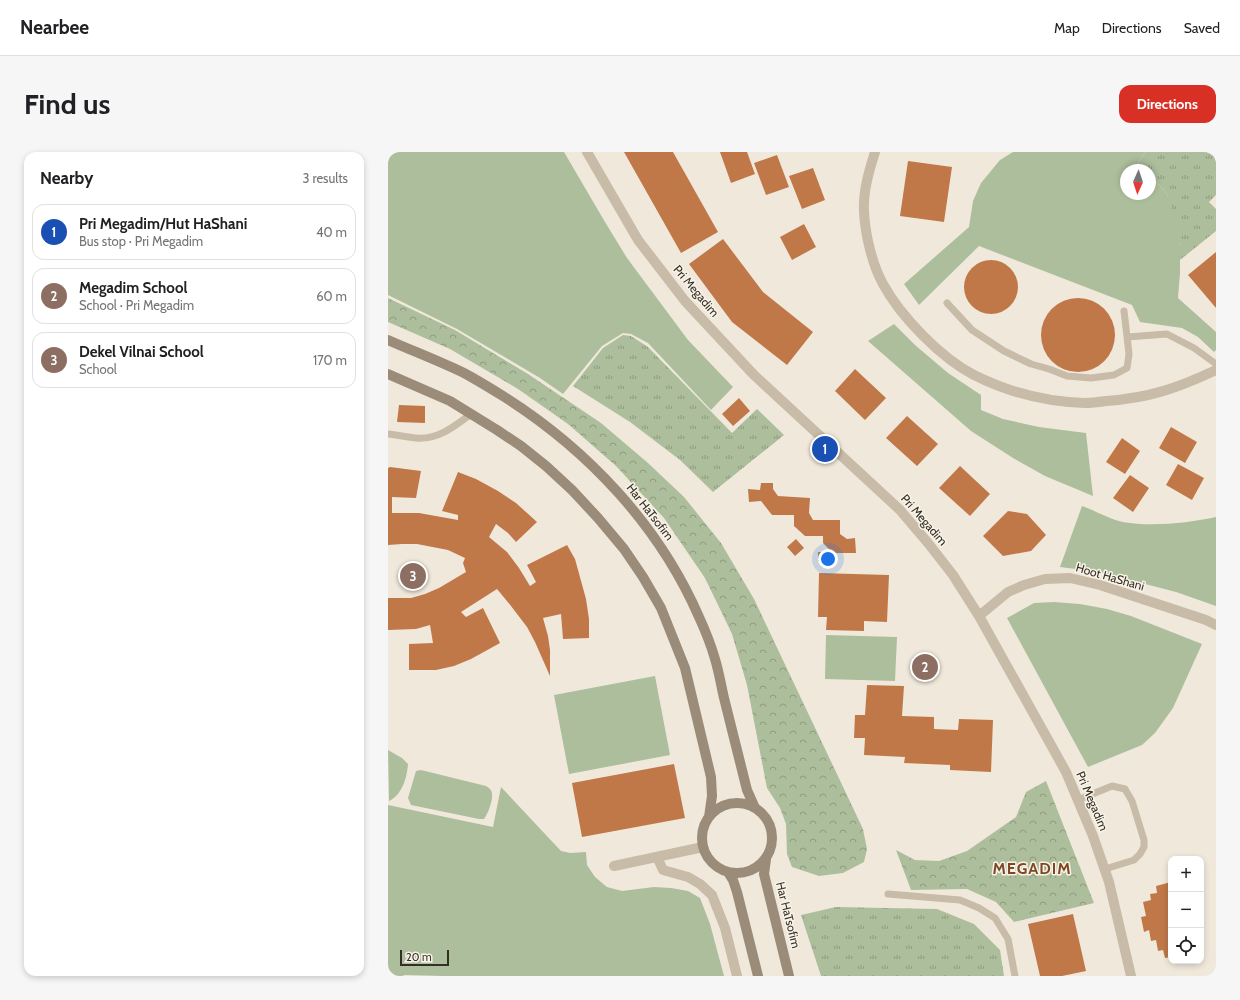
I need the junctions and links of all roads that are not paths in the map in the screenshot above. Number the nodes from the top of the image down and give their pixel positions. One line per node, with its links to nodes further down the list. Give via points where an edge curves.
1 (587, 152): 12 (street, Pri Megadim, via 638,240 685,301 754,375 900,510 953,575)
2 (875, 152): 8 (street, via 865,187 864,211 866,234 873,259 883,284 901,311 950,360 1002,387 1026,395 1086,403 1147,396 1173,389)
3 (947, 303): 5 (lane, via 972,330 1004,351 1031,364 1067,376 1090,378 1114,375 1127,368)
4 (1124, 311): 5 (lane)
5 (1127, 337): 7 (lane, via 1167,334 1194,348)
6 (388, 340): 15 (main road, Har HaTsofim, via 464,374 539,421 594,468 650,530 689,594 704,629 715,659 747,790)
7 (1216, 364)
8 (1216, 370)
9 (388, 374): 10 (main road, via 450,401)
10 (471, 414): 11 (lane, via 443,433 430,438); 16 (main road, via 520,446 572,490 620,544 643,576 661,608 685,668 711,777)
11 (388, 434)
12 (979, 616): 13 (street, Hoot HaShani, via 1008,592 1024,585 1045,579 1070,578 1100,585); 14 (street, Pri Megadim, via 1062,765)
13 (1216, 625)
14 (1078, 800): 21 (street, Pri Megadim); 21 (lane, via 1112,786 1125,789 1132,801 1144,847 1134,860)
15 (755, 808): 16 (main road, via 744,804 729,804); 19 (main road, via 764,816 771,831 771,848)
16 (709, 817): 17 (main road, via 702,835)
17 (703, 847): 18 (street); 22 (main road, via 708,858 717,867)
18 (657, 857): 20 (street); 24 (street, via 663,870 688,877 712,895 726,928)
19 (766, 859): 22 (main road, via 746,872); 26 (main road, Har HaTsofim, via 764,874)
20 (614, 866)
21 (1105, 869): 28 (street, Pri Megadim, via 1119,918)
22 (728, 872): 25 (main road, via 737,892)
23 (888, 894): 27 (lane, via 960,900 980,908 995,918 1008,939)
24 (736, 976)
25 (758, 976)
26 (789, 976)
27 (1015, 976)
28 (1131, 976)

